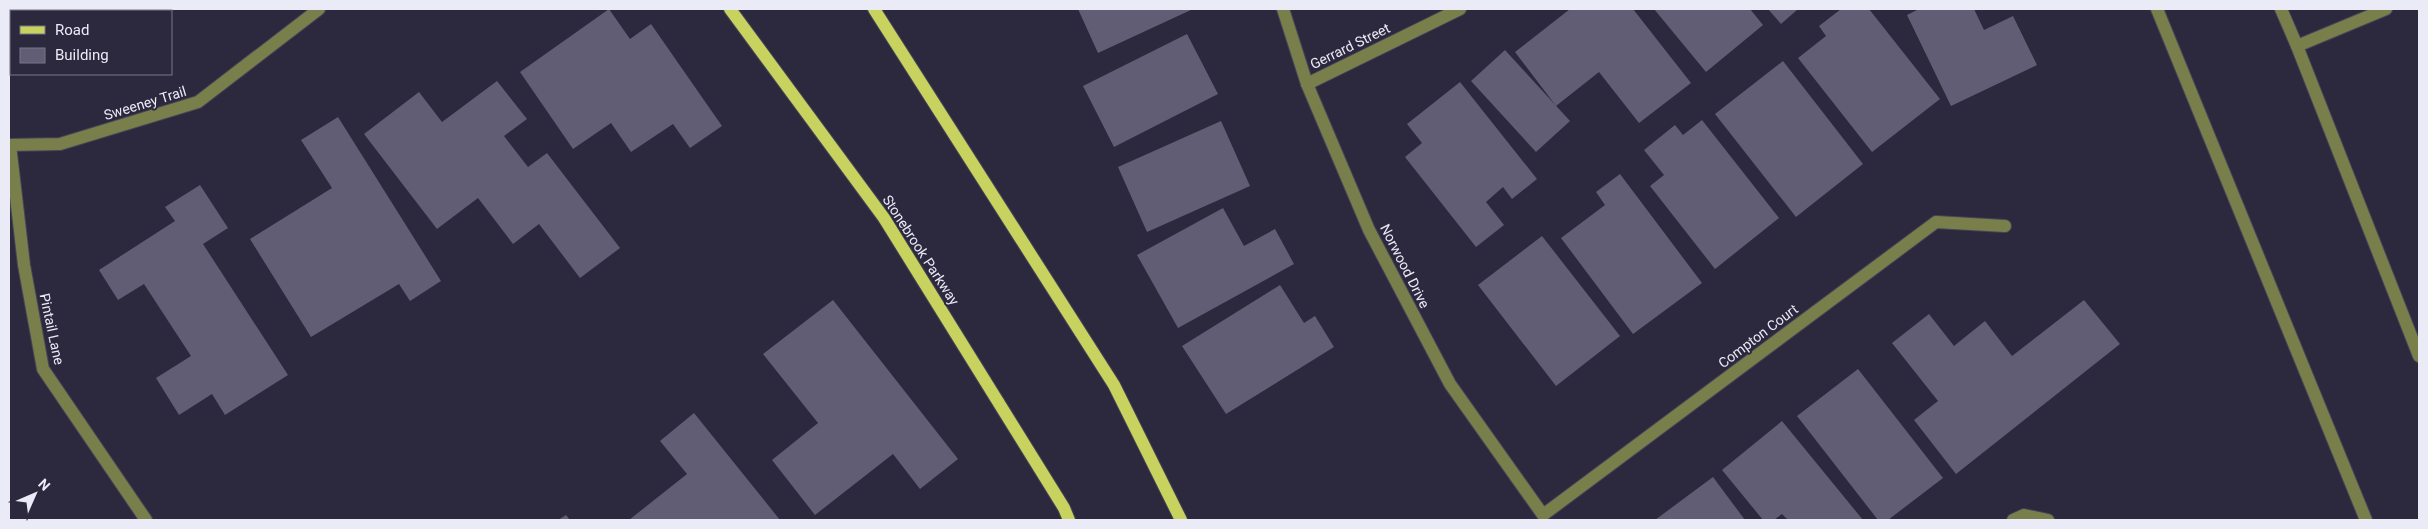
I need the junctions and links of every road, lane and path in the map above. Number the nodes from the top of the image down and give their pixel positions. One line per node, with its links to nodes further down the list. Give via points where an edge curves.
1 (319, 9): 11 (street, Sweeney Trail, via 198,102 60,144)
2 (730, 9): 16 (main road, Stonebrook Parkway, via 884,218)
3 (874, 9): 17 (main road, via 1114,385)
4 (1283, 9): 10 (street, Norwood Drive)
5 (1460, 9): 10 (street, Gerrard Street)
6 (2157, 9): 20 (street)
7 (2281, 9): 9 (street)
8 (2386, 9): 9 (street)
9 (2297, 46): 13 (street)
10 (1307, 84): 14 (street, Norwood Drive, via 1369,230 1450,384)
11 (9, 145): 15 (street, Pintail Lane, via 24,265 43,369)
12 (2005, 226): 14 (street, Compton Court, via 1936,222)
13 (2419, 356)
14 (1543, 515)
15 (146, 520)
16 (1069, 520)
17 (1181, 520)
18 (2013, 520): 19 (street, via 2024,515)
19 (2048, 520)
20 (2366, 520)

